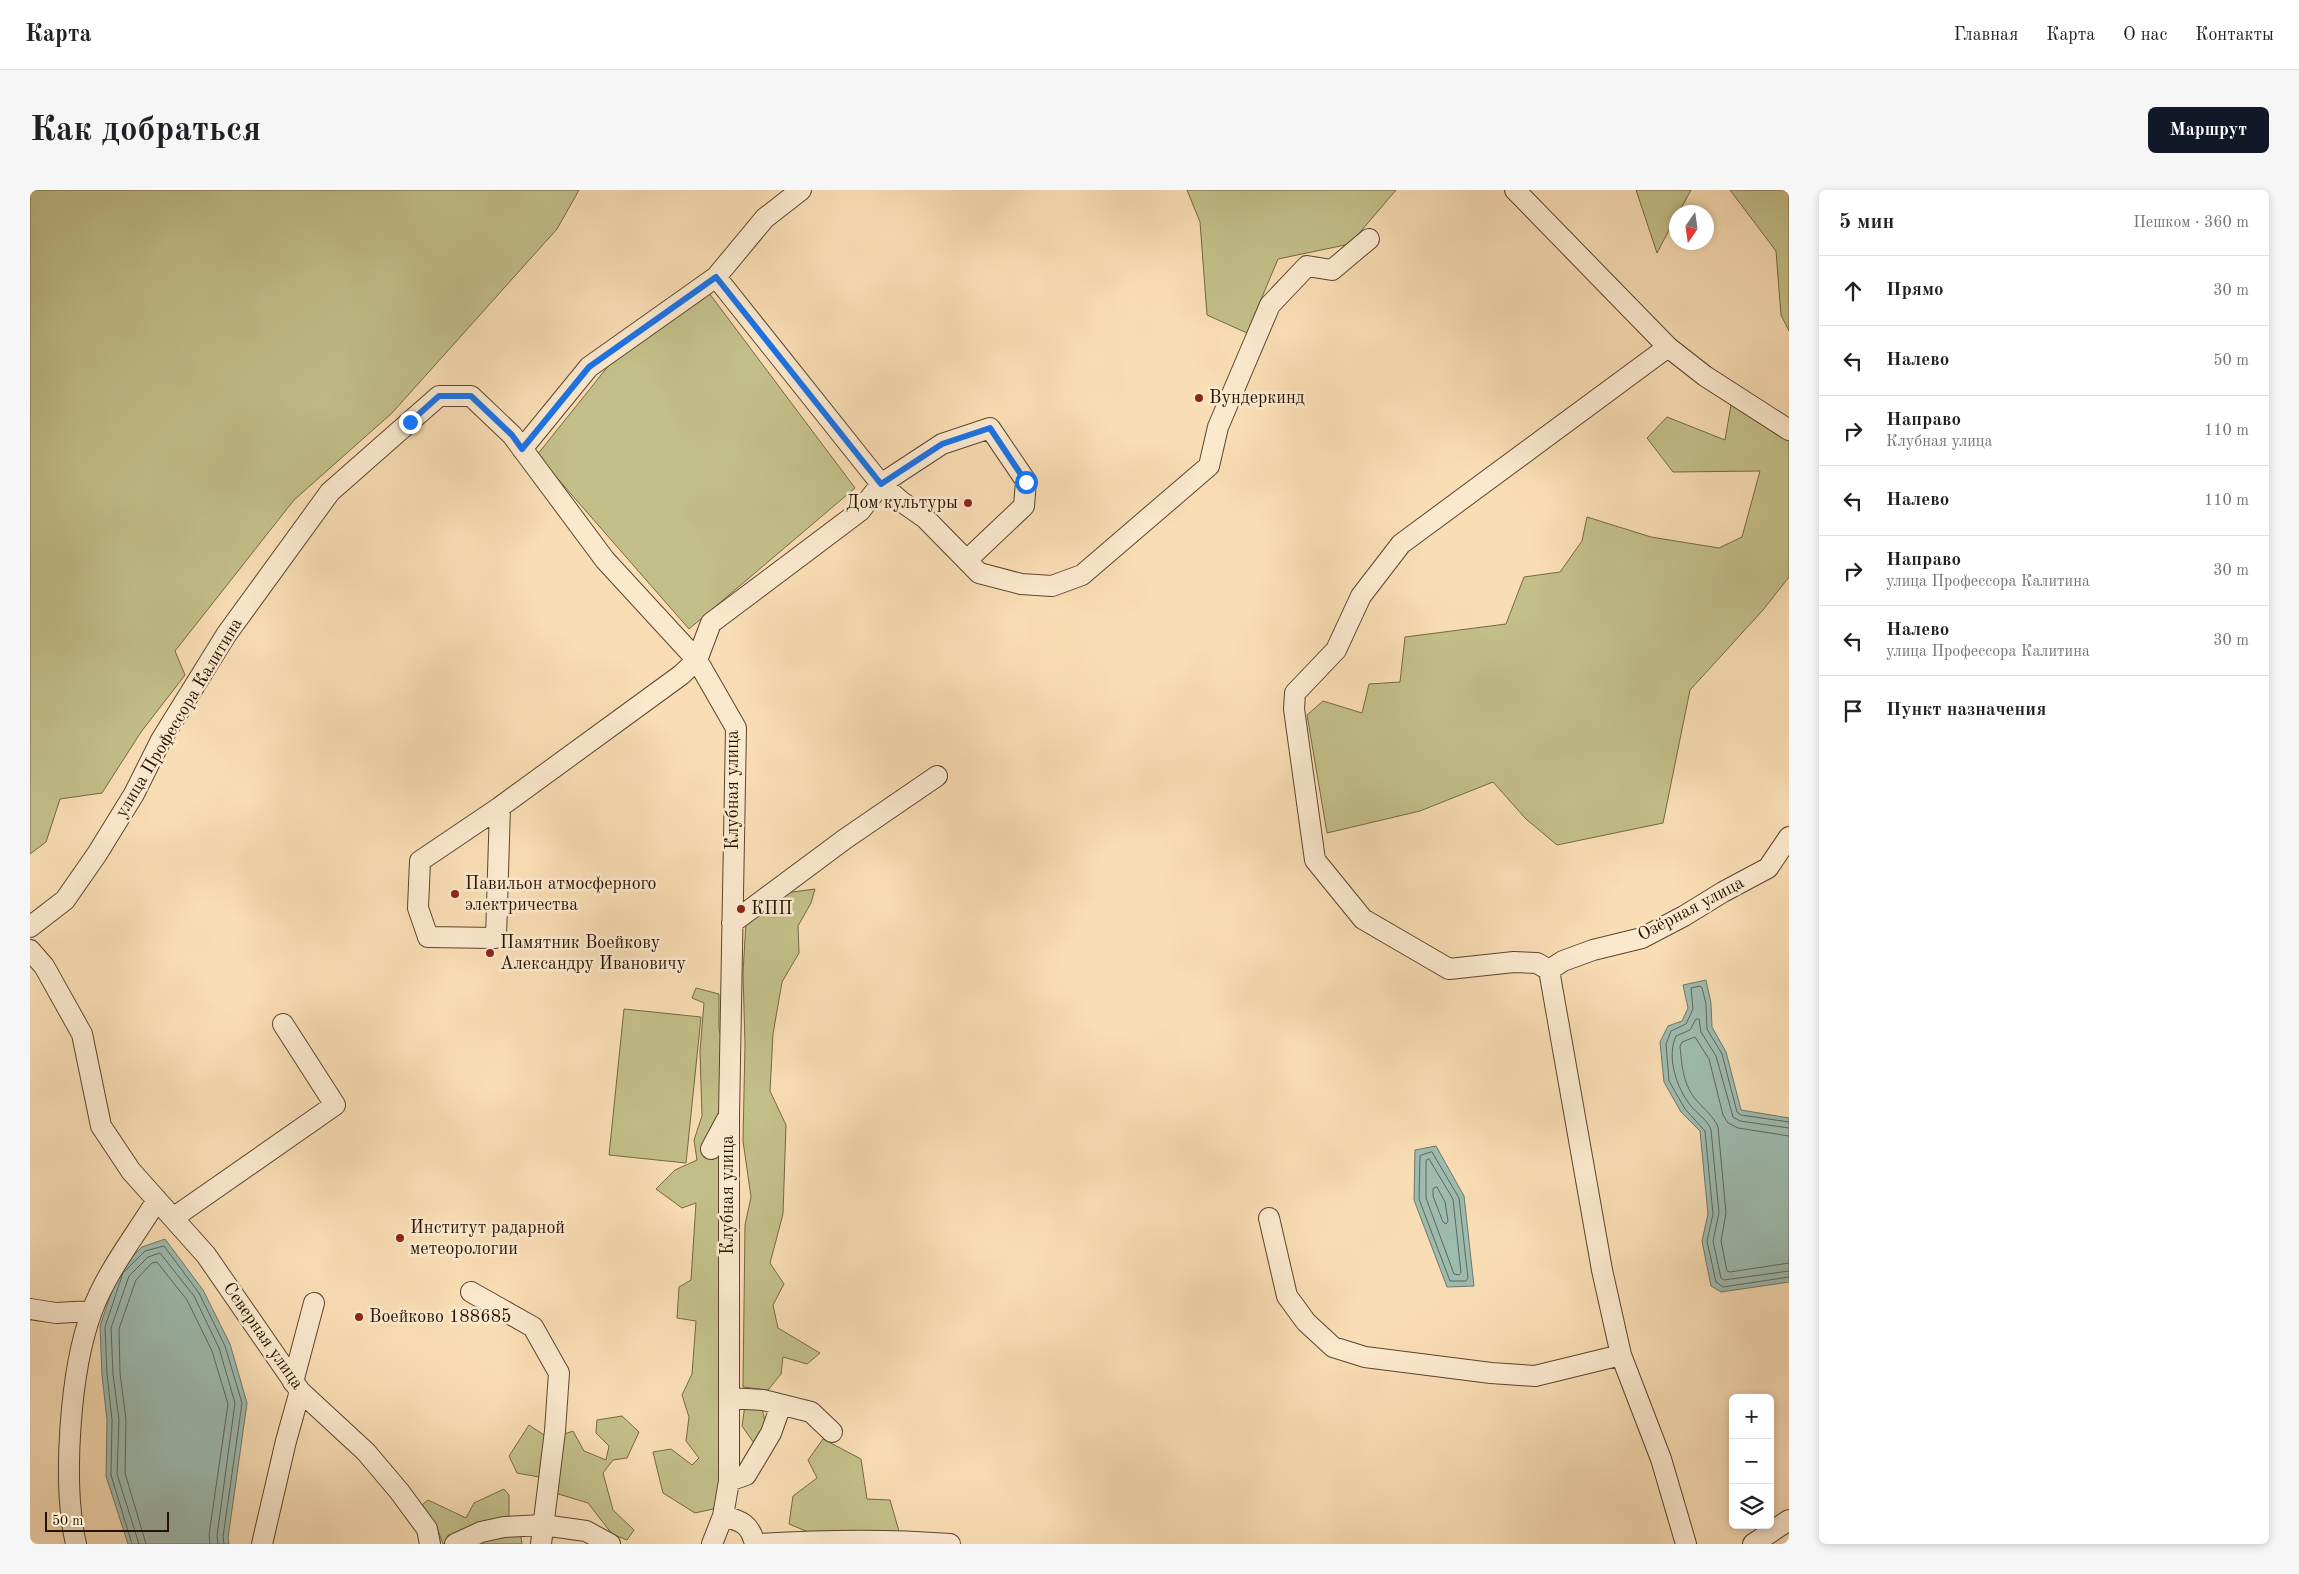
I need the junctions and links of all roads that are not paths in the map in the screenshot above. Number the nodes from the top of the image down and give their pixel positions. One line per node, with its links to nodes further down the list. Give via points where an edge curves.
1 (800, 190): 4 (street, via 765,218)
2 (1516, 190): 5 (street)
3 (1369, 240): 9 (street, via 1332,270 1306,266 1270,305 1218,427 1209,466 1082,575 1052,586 1021,584 979,573)
4 (716, 277): 7 (street, via 589,367); 8 (street)
5 (1668, 347): 6 (street, via 1705,376); 18 (street, via 1401,544 1361,596 1336,650 1295,693 1294,709 1315,860 1363,918 1449,969 1514,962 1537,964)
6 (1789, 430)
7 (522, 449): 10 (street, улица Профессора Калитина, via 605,560); 16 (street, улица Профессора Калитина, via 512,435 471,396 439,396 330,492 226,635 161,740 134,794 97,854 65,900)
8 (881, 484): 9 (street, via 926,518); 9 (street, via 942,444 990,428 1026,482 1024,506); 10 (street, via 860,510 711,622)
9 (967, 560)
10 (697, 660): 12 (street, via 681,675); 15 (street, Клубная улица, via 736,728)
11 (937, 776): 15 (street, via 845,839)
12 (500, 806): 12 (street, via 496,938 428,937 418,908 420,861)
13 (1789, 837): 14 (street, Озёрная улица)
14 (1782, 864): 18 (street, Озёрная улица, via 1722,892 1642,938 1593,950)
15 (732, 924): 20 (street, Клубная улица)
16 (30, 926)
17 (30, 950): 22 (street, Северная улица, via 44,966 82,1034 101,1126 130,1172)
18 (1549, 970): 29 (street, via 1602,1270)
19 (283, 1024): 23 (street, via 334,1105)
20 (728, 1116): 21 (street); 31 (street, Клубная улица)
21 (711, 1149)
22 (158, 1200): 23 (street, Северная улица); 28 (street, via 105,1283)
23 (173, 1218): 30 (street, Северная улица, via 206,1254)
24 (1269, 1218): 29 (street, via 1287,1296 1306,1322 1333,1347 1365,1357 1535,1376)
25 (471, 1292): 37 (street, via 533,1327 559,1373)
26 (314, 1302): 30 (street)
27 (30, 1309): 28 (street, via 56,1313)
28 (92, 1311): 38 (street, via 80,1358 70,1436 70,1497)
29 (1621, 1355): 46 (street, via 1661,1459)
30 (297, 1386): 39 (street); 40 (street, Северная улица, via 366,1452 399,1491 427,1529)
31 (730, 1398): 32 (street); 34 (street, Клубная улица)
32 (781, 1405): 33 (street, via 811,1412); 34 (street, via 771,1433 746,1475)
33 (832, 1432)
34 (730, 1481): 35 (street, Клубная улица)
35 (723, 1516): 43 (street, Клубная улица); 44 (street, via 738,1520 752,1530)
36 (1789, 1520): 47 (street)
37 (542, 1535): 41 (street, via 504,1526); 42 (street, via 586,1531)
38 (76, 1544)
39 (262, 1544)
40 (430, 1544)
41 (454, 1544)
42 (610, 1544)
43 (712, 1544)
44 (757, 1544): 45 (street, via 899,1540)
45 (950, 1544)
46 (1686, 1544)
47 (1753, 1544)

